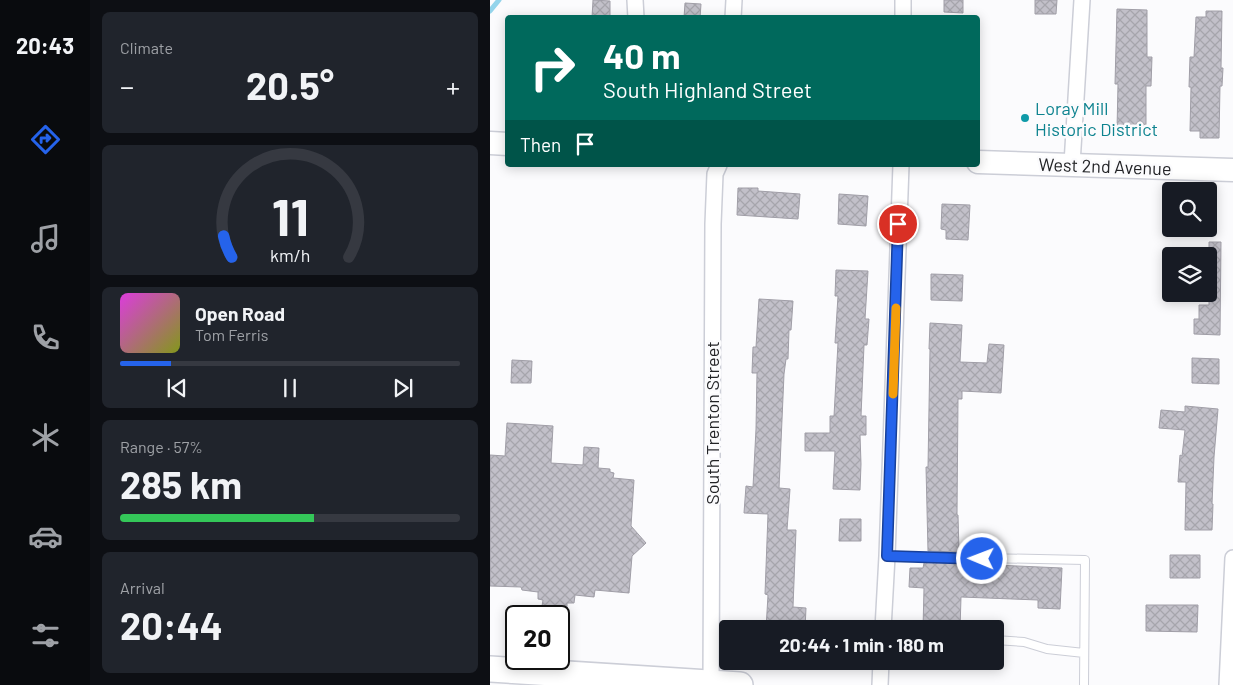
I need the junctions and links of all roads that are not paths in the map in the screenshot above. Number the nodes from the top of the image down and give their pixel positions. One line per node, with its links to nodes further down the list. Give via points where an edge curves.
1 (635, 0): 5 (street)
2 (734, 0): 6 (street)
3 (903, 0): 7 (street)
4 (1082, 0): 11 (street)
5 (636, 15)
6 (734, 15)
7 (903, 15)
8 (490, 143): 9 (street)
9 (505, 144)
10 (980, 162): 11 (street, West 2nd Avenue)
11 (1072, 164): 14 (street, West 2nd Avenue)
12 (718, 167): 23 (street, South Trenton Street, via 713,224)
13 (900, 167): 15 (street)
14 (1233, 170)
15 (887, 556): 17 (street); 19 (lane, via 1085,560)
16 (1233, 558): 27 (street)
17 (884, 620)
18 (1004, 641): 19 (lane)
19 (1084, 653): 26 (lane)
20 (490, 669): 22 (main road)
21 (881, 670): 25 (street)
22 (633, 681): 23 (main road)
23 (711, 683): 24 (main road)
24 (740, 685)
25 (880, 685)
26 (1084, 685)
27 (1227, 685)

